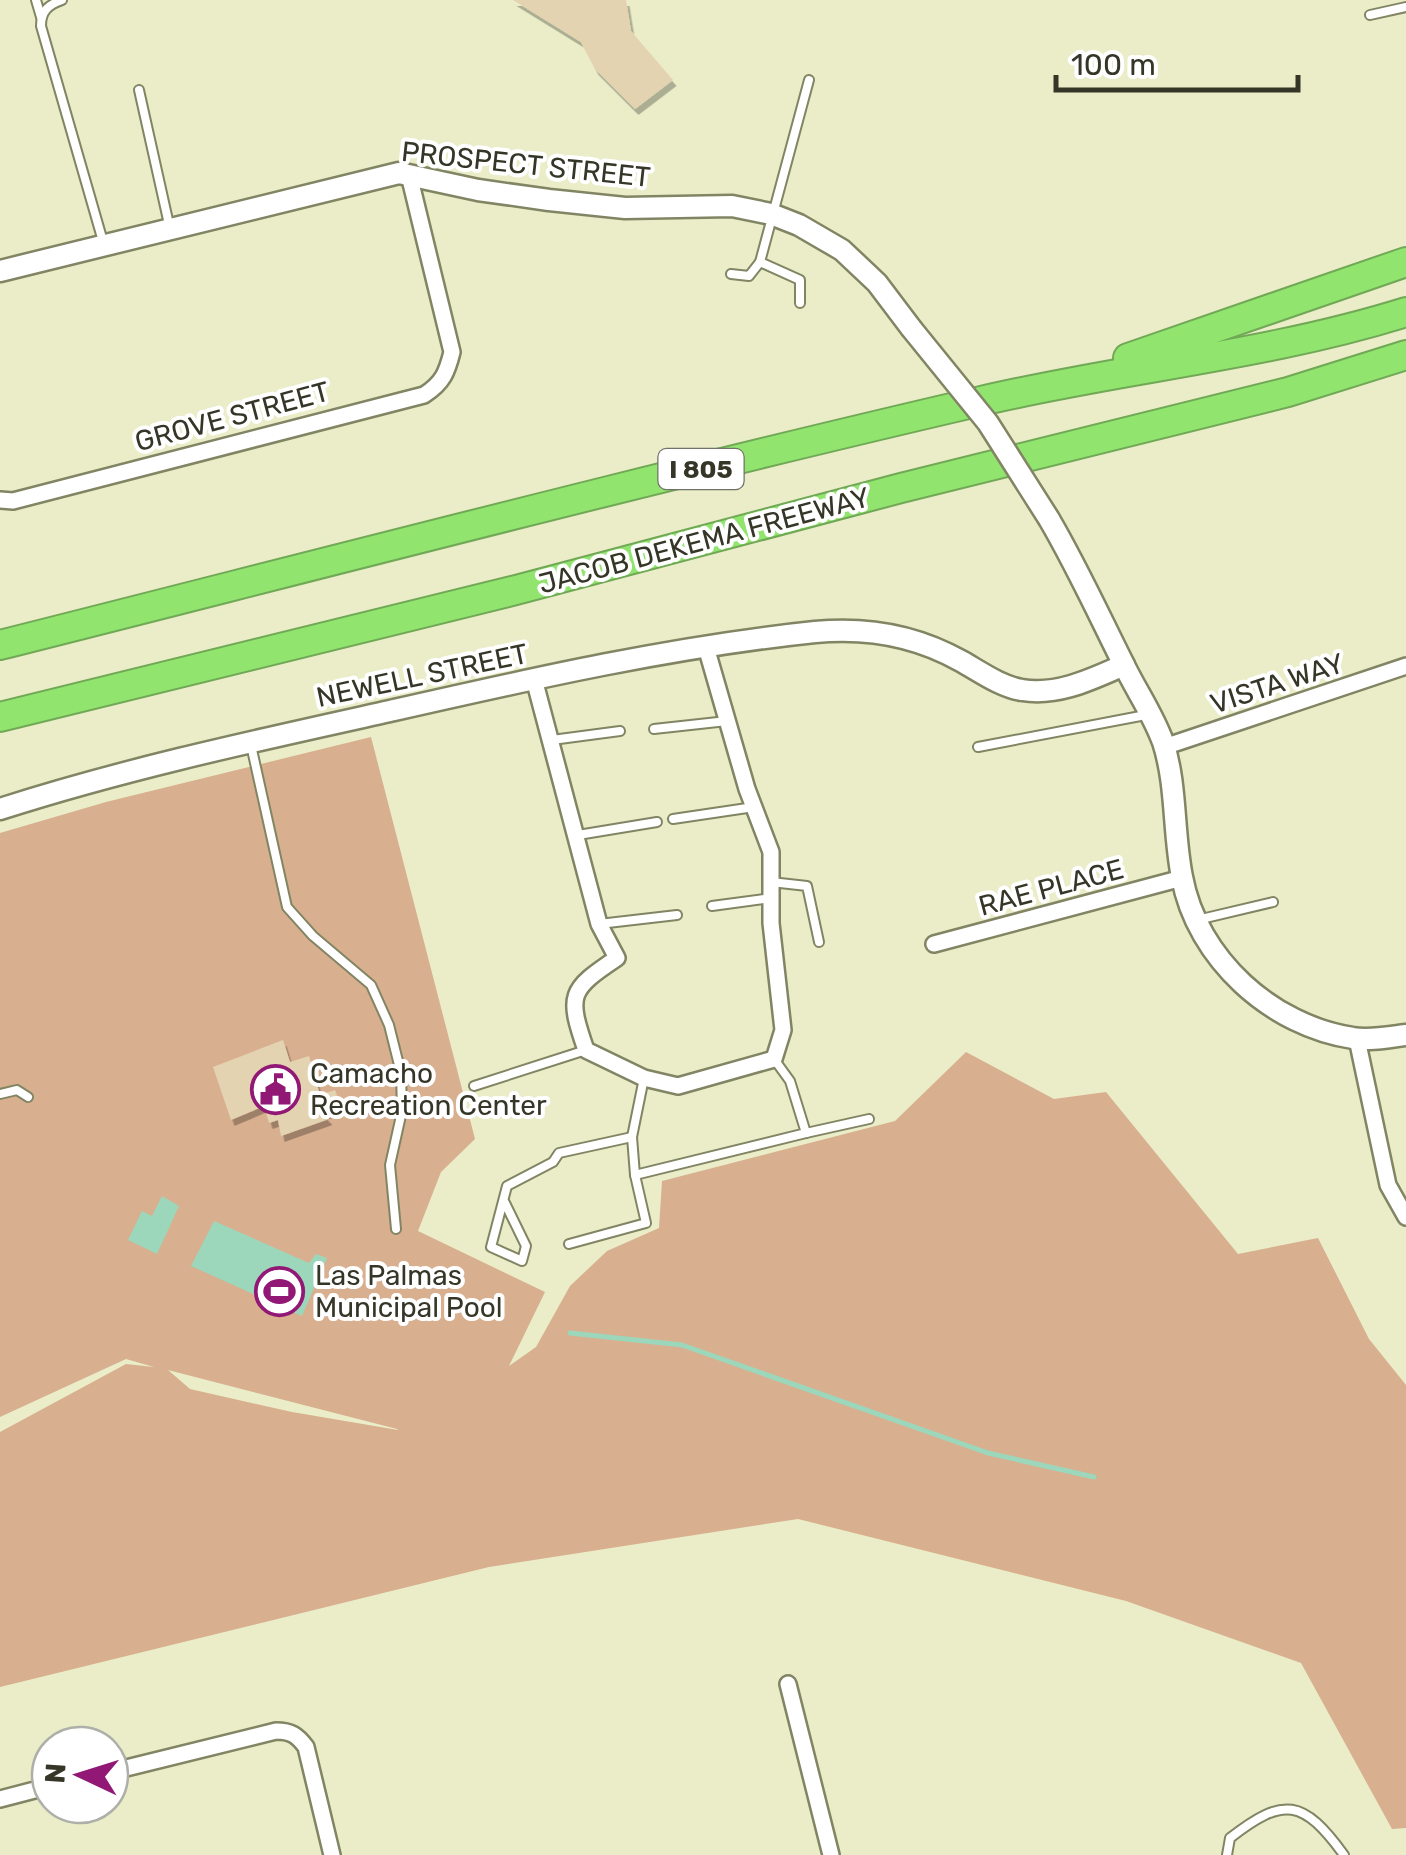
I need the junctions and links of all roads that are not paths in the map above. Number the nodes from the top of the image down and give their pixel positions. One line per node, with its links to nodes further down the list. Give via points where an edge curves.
1 (36, 0): 5 (lane)
2 (62, 0): 5 (lane)
3 (1406, 7): 4 (lane)
4 (1370, 15)
5 (41, 17): 11 (lane)
6 (810, 80): 9 (lane)
7 (139, 90): 10 (lane)
8 (408, 175): 9 (street, PROSPECT STREET, via 549,200 625,208 732,206); 10 (street, PROSPECT STREET); 22 (street, GROVE STREET, via 452,352 437,387)
9 (773, 215): 12 (lane); 25 (street, PROSPECT STREET, bridge, via 842,250 877,283 988,423 1084,578)
10 (170, 229): 11 (street, PROSPECT STREET)
11 (104, 245): 14 (street, PROSPECT STREET)
12 (760, 262): 15 (lane, via 749,276); 16 (lane, via 800,280)
13 (1406, 262): 21 (highway)
14 (0, 271)
15 (730, 274)
16 (800, 304)
17 (1406, 312): 21 (highway, I 805, via 1259,350)
18 (1406, 355): 19 (highway, JACOB DEKEMA FREEWAY / I 805)
19 (1354, 371): 20 (highway); 29 (highway, JACOB DEKEMA FREEWAY / I 805, via 516,590)
20 (1406, 376)
21 (1038, 387): 23 (highway, I 805)
22 (0, 500)
23 (0, 644)
24 (706, 647): 25 (street, NEWELL STREET, via 863,630 930,646 1020,690 1051,691); 27 (street, NEWELL STREET); 30 (street)
25 (1124, 665): 28 (street)
26 (1406, 666): 35 (street, VISTA WAY)
27 (534, 678): 33 (street, NEWELL STREET); 34 (street)
28 (1152, 714): 35 (street); 36 (lane)
29 (0, 716)
30 (727, 721): 31 (lane); 37 (street)
31 (654, 729)
32 (620, 731): 34 (lane)
33 (250, 740): 38 (street, NEWELL STREET); 65 (lane, via 287,907 371,984 390,1025 402,1073 402,1112 390,1165)
34 (552, 740): 41 (street)
35 (1164, 746): 42 (street)
36 (978, 747)
37 (754, 808): 39 (lane); 43 (street, via 771,852)
38 (0, 809)
39 (673, 820)
40 (657, 822): 41 (lane)
41 (578, 835): 48 (street)
42 (1182, 878): 47 (street); 50 (street, RAE PLACE)
43 (771, 890): 45 (lane); 49 (lane, via 807,886); 54 (street, via 783,1030)
44 (1273, 902): 47 (lane)
45 (712, 906)
46 (677, 915): 48 (lane)
47 (1197, 920): 52 (street, via 1222,964 1261,1001 1324,1032)
48 (599, 924): 53 (street, via 617,958 582,982 576,994 575,1020)
49 (819, 942)
50 (934, 944)
51 (1406, 1036): 52 (street)
52 (1357, 1039): 64 (street, via 1388,1186)
53 (586, 1050): 55 (street); 56 (lane)
54 (774, 1059): 55 (street, via 678,1086); 60 (lane, via 790,1080)
55 (644, 1078): 61 (lane)
56 (474, 1086)
57 (0, 1094): 58 (lane, via 17,1090)
58 (28, 1097)
59 (869, 1119): 60 (lane)
60 (806, 1133): 62 (lane)
61 (632, 1136): 62 (lane); 63 (lane, via 559,1153 508,1186)
62 (635, 1175): 66 (lane, via 646,1222)
63 (504, 1201): 63 (lane, via 491,1247 522,1260 526,1246)
64 (1406, 1217)
65 (396, 1228)
66 (569, 1244)
67 (788, 1684): 72 (street)
68 (130, 1767): 71 (street, via 287,1731 306,1746)
69 (30, 1791): 70 (street)
70 (0, 1799)
71 (332, 1855)
72 (832, 1855)
73 (1227, 1855): 74 (lane, via 1230,1838 1280,1807 1325,1828)
74 (1344, 1855)

